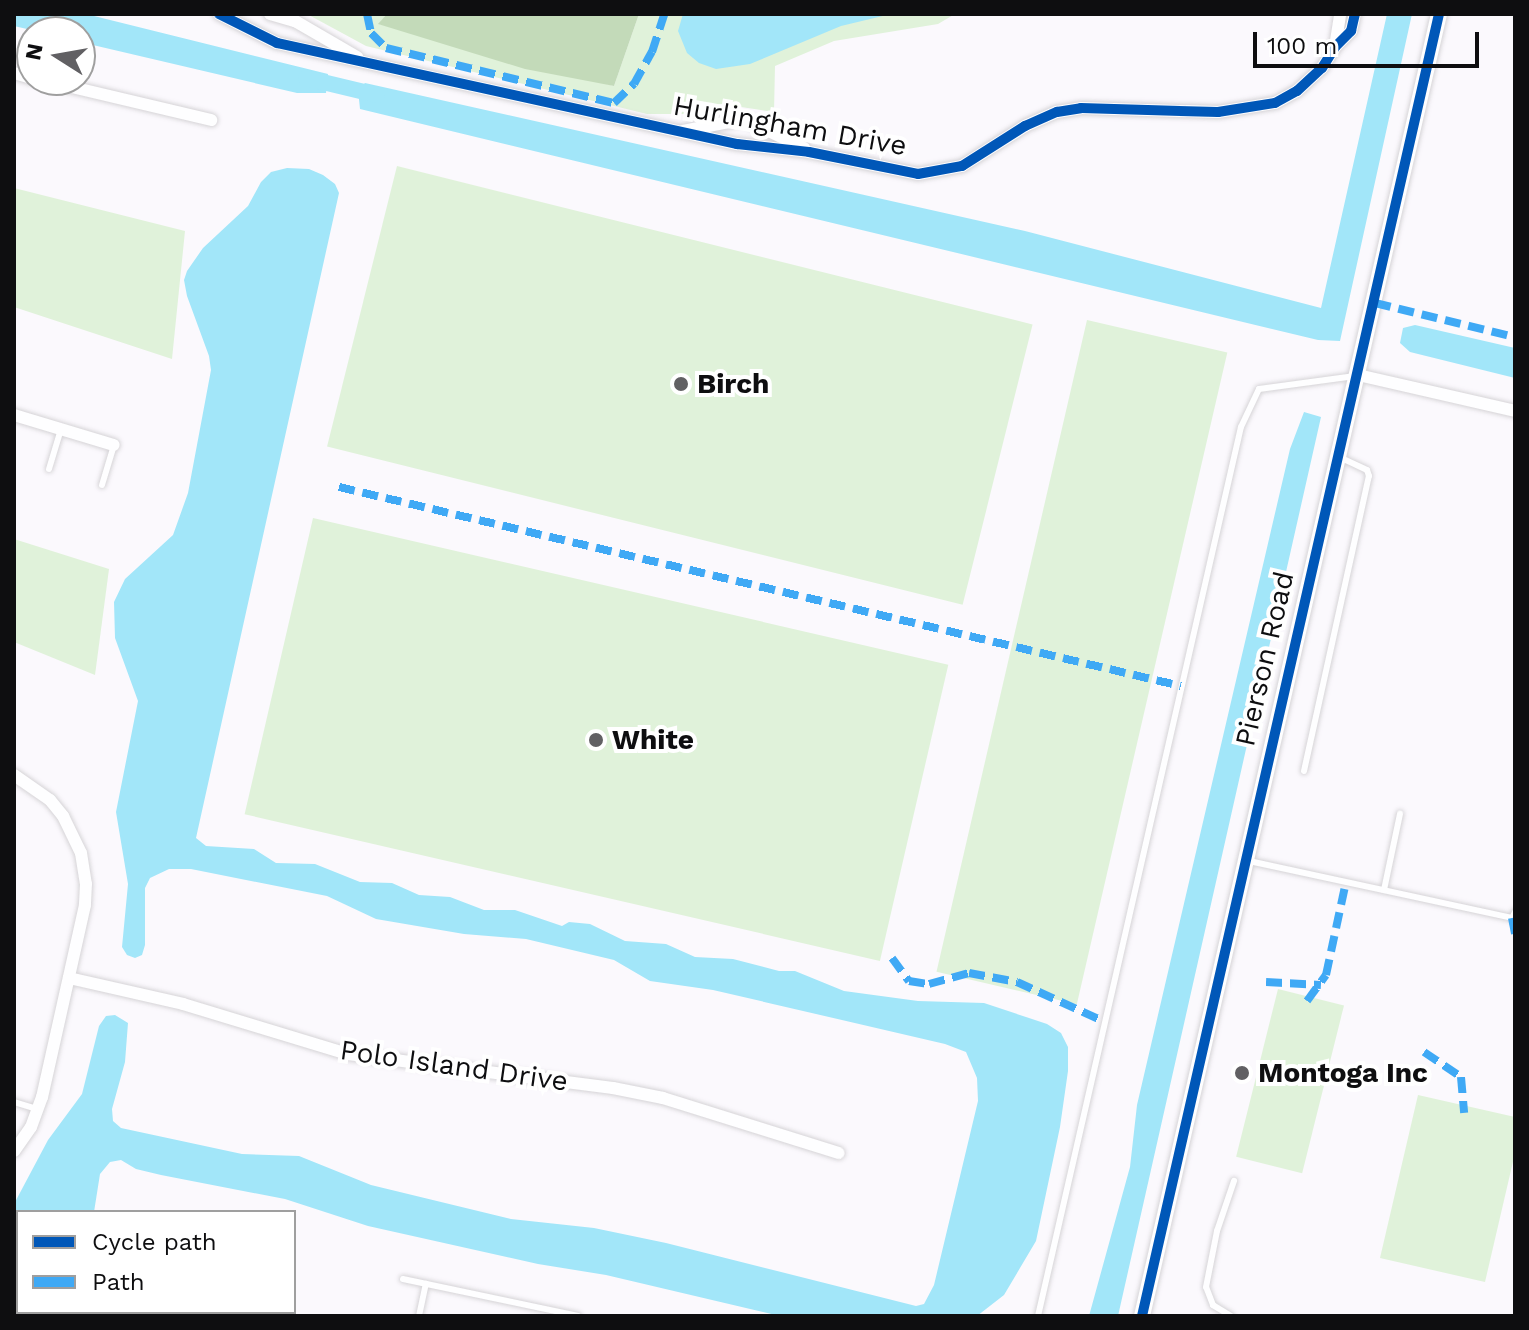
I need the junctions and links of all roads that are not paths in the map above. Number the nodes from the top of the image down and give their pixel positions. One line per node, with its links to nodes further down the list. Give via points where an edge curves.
1 (219, 14): 7 (street, Hurlingham Drive, via 277,43)
2 (270, 14): 7 (street, Hurlingham Drive, via 295,21)
3 (1340, 14): 6 (street, Hurlingham Drive)
4 (1355, 14): 6 (street, Hurlingham Drive, via 1351,31)
5 (1439, 14): 12 (street, Pierson Road)
6 (1335, 47): 11 (street, Hurlingham Drive, via 1307,84 1264,106 1190,113 1069,109 1046,115 950,170 905,173)
7 (367, 63): 10 (street, Hurlingham Drive)
8 (96, 93): 9 (street)
9 (211, 120)
10 (680, 131): 11 (street, Hurlingham Drive); 11 (street, Hurlingham Drive, via 744,119)
11 (809, 152)
12 (1358, 375): 13 (street); 17 (street, Pierson Road); 36 (lane, via 1259,389 1241,427)
13 (1515, 411)
14 (14, 415): 15 (street)
15 (61, 429): 16 (street); 18 (lane)
16 (114, 445): 19 (lane)
17 (1336, 456): 20 (lane, via 1367,470 1369,476); 23 (street, Pierson Road)
18 (49, 469)
19 (102, 485)
20 (1304, 771)
21 (14, 775): 26 (street, via 50,800 81,853 85,905)
22 (1400, 814): 24 (lane)
23 (1247, 860): 24 (lane); 37 (street, Pierson Road)
24 (1384, 890): 25 (lane, via 1512,918)
25 (1515, 912)
26 (69, 978): 28 (street); 30 (street, Polo Island Drive, via 183,1004 348,1054 663,1098)
27 (14, 1102): 28 (lane)
28 (38, 1109): 29 (street)
29 (14, 1151)
30 (839, 1153)
31 (1234, 1181): 38 (lane, via 1206,1287 1213,1305)
32 (403, 1279): 33 (lane)
33 (426, 1284): 34 (lane); 35 (lane)
34 (419, 1316)
35 (578, 1316)
36 (1038, 1316)
37 (1142, 1316)
38 (1231, 1316)

